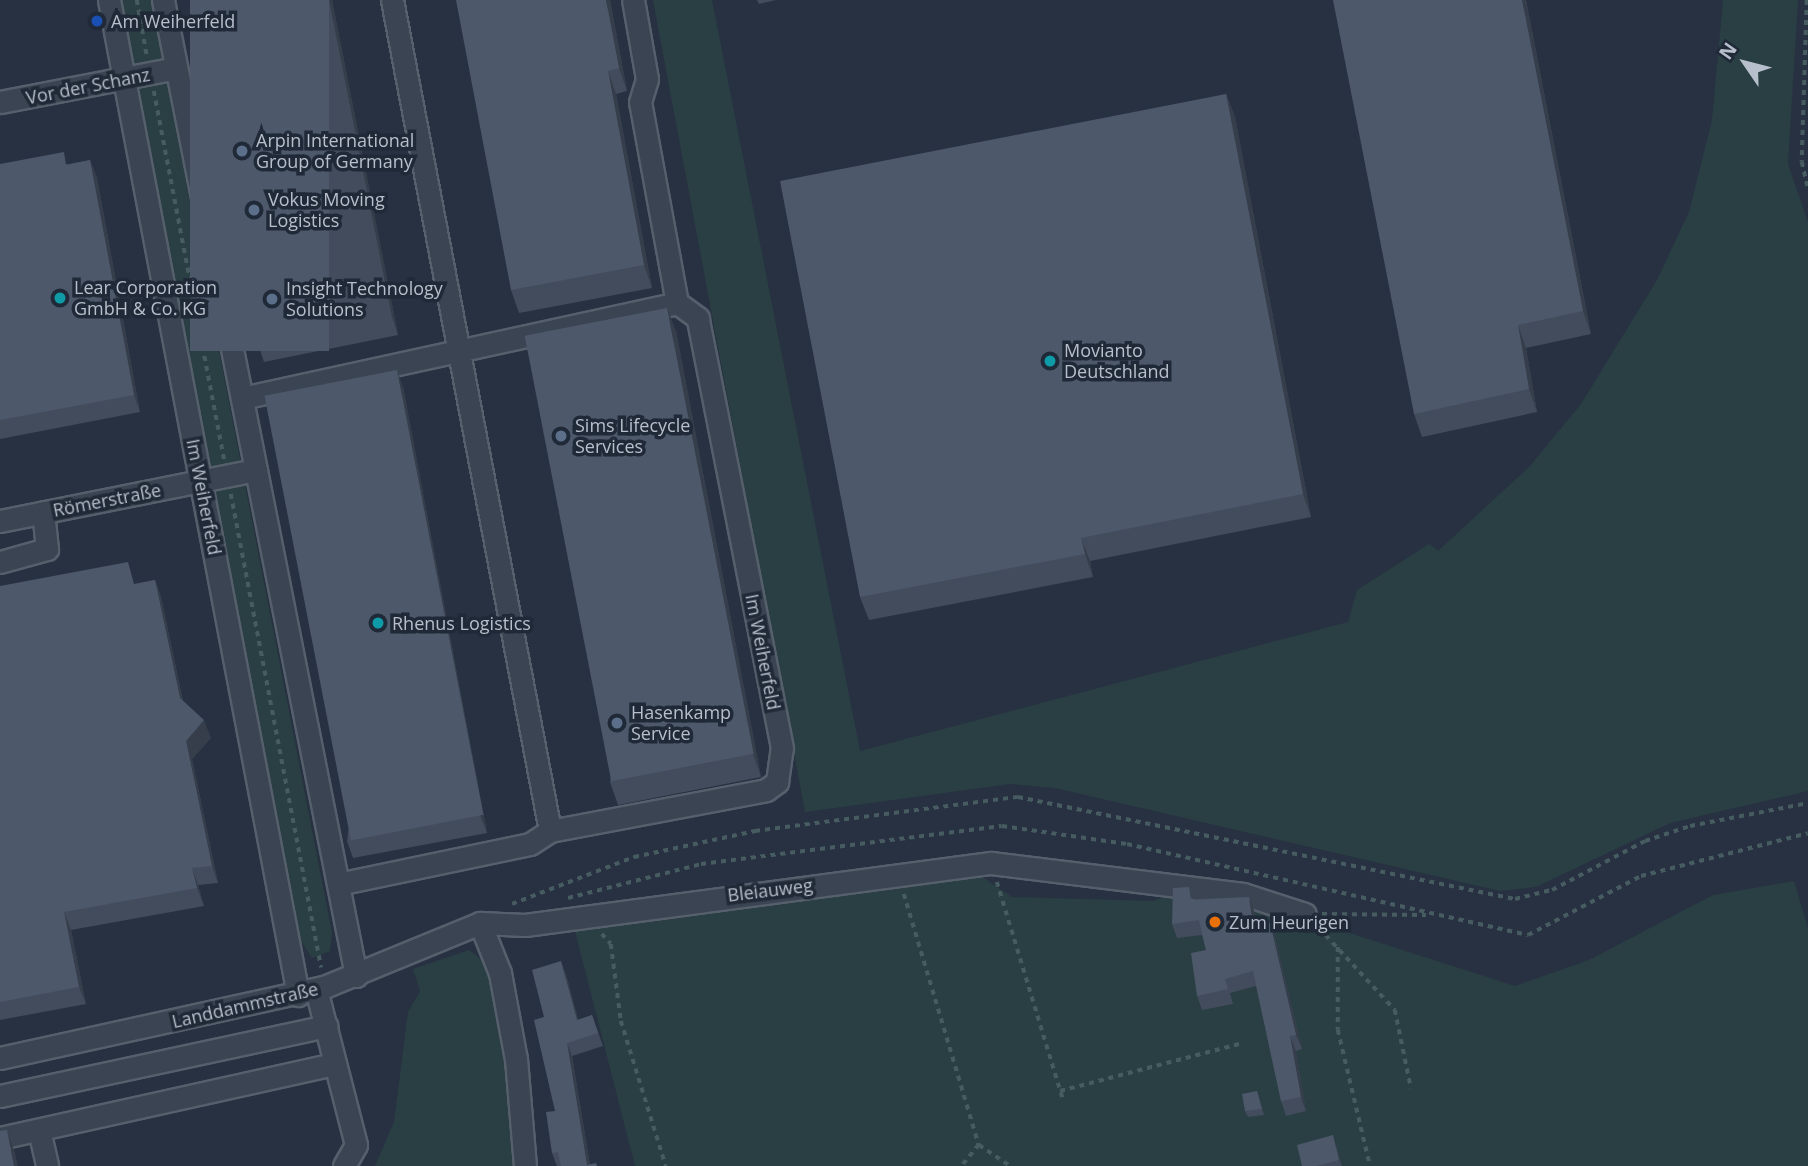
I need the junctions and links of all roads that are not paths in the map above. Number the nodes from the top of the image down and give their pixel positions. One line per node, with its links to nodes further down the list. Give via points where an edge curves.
1 (109, 0): 6 (street, Im Weiherfeld)
2 (163, 0): 5 (street)
3 (392, 0): 9 (street)
4 (633, 0): 8 (street, via 647,79 640,102)
5 (177, 68): 6 (street, Vor der Schanz); 10 (street)
6 (124, 79): 7 (street, Vor der Schanz); 12 (street, Im Weiherfeld)
7 (0, 102)
8 (677, 303): 9 (street); 16 (street, Im Weiherfeld, via 698,318 782,748 781,771 766,790)
9 (461, 352): 10 (street); 16 (street)
10 (242, 398): 11 (street)
11 (256, 470): 12 (street, Römerstraße); 17 (street)
12 (200, 481): 13 (street, Römerstraße); 21 (street, Im Weiherfeld)
13 (43, 512): 14 (street, Römerstraße); 15 (street, via 47,549)
14 (0, 521)
15 (0, 562)
16 (550, 831): 17 (street, Im Weiherfeld, via 530,844)
17 (338, 884): 20 (street)
18 (1306, 914): 19 (street, Bleiauweg, via 1243,894 991,863 525,925)
19 (480, 923): 20 (street, Landdammstraße); 30 (street, via 500,973 516,1059)
20 (356, 976): 21 (street, Landdammstraße)
21 (307, 992): 22 (street, Im Weiherfeld); 23 (street, Landdammstraße)
22 (327, 1026): 24 (street, Im Weiherfeld); 25 (street)
23 (0, 1058)
24 (334, 1064): 26 (street); 29 (street, Im Weiherfeld, via 356,1145)
25 (0, 1096)
26 (38, 1130): 27 (street); 28 (street)
27 (0, 1138)
28 (47, 1166)
29 (344, 1166)
30 (524, 1166)

